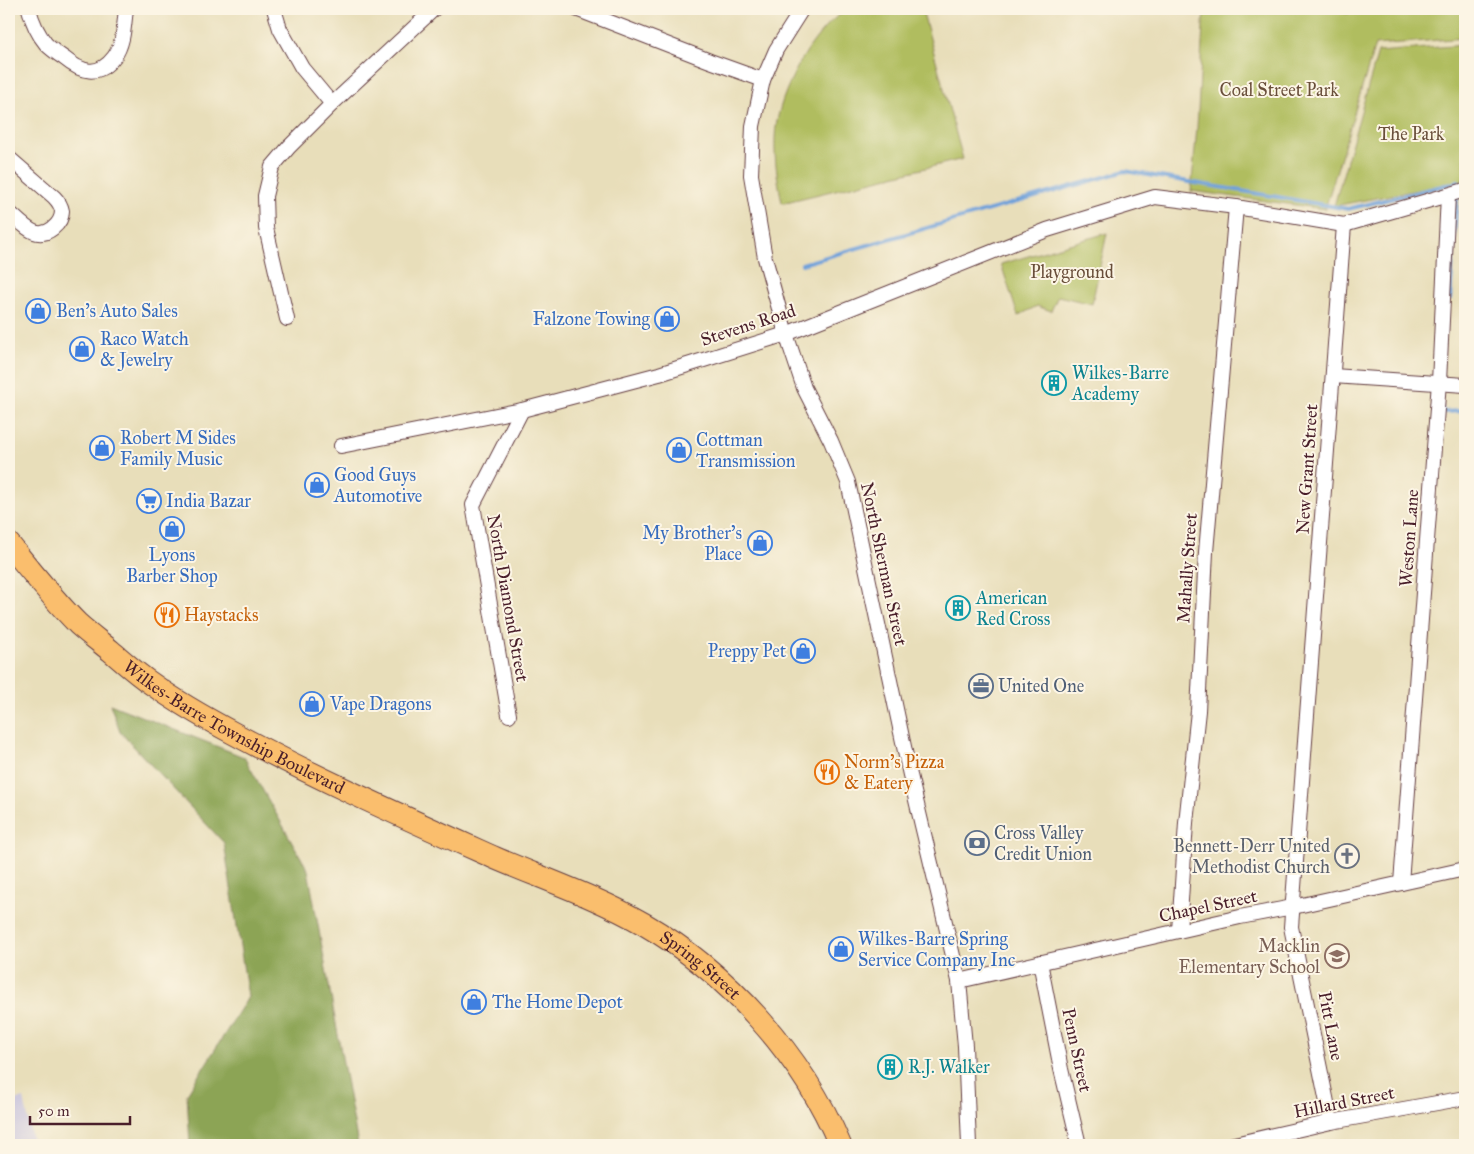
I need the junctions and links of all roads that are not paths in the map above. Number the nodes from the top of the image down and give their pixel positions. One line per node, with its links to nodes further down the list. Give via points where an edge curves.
1 (29, 9): 2 (street, via 46,43 82,70 94,71 115,56 121,44)
2 (126, 9)
3 (274, 9): 8 (street, via 280,30 302,68)
4 (434, 9): 8 (street)
5 (576, 9): 7 (street)
6 (802, 9): 7 (street, North Sherman Street, via 776,50)
7 (763, 80): 16 (street, North Sherman Street, via 753,126 751,175 765,258)
8 (332, 104): 15 (street, via 272,167 265,196 266,228)
9 (9, 158): 13 (street, via 54,197 62,210 60,219 50,231 42,233 34,232)
10 (1465, 190): 11 (street)
11 (1448, 195): 14 (street); 18 (street, Weston Lane)
12 (1236, 206): 14 (street); 16 (street, Stevens Road, via 1155,197 1047,230); 28 (street, Mahally Street, via 1207,542 1198,711)
13 (9, 212)
14 (1344, 224): 17 (street, New Grant Street)
15 (286, 319)
16 (786, 334): 20 (street, Stevens Road, via 660,374); 30 (street, North Sherman Street, via 804,388 848,482 910,775)
17 (1333, 376): 18 (street); 27 (street, New Grant Street)
18 (1439, 382): 19 (street); 26 (street, Weston Lane)
19 (1465, 385)
20 (522, 410): 21 (street, Stevens Road); 23 (street, North Diamond Street, via 472,505)
21 (341, 446)
22 (9, 544): 24 (main road, Wilkes-Barre Township Boulevard, via 79,624 151,684 241,737 356,795)
23 (509, 715)
24 (497, 858): 33 (main road, Spring Street, via 644,924 682,949 718,979 782,1046 811,1089)
25 (1465, 869): 26 (street, Chapel Street)
26 (1401, 883): 27 (street, Chapel Street)
27 (1293, 908): 28 (street, Chapel Street); 32 (street, Pitt Lane, via 1292,927)
28 (1179, 931): 29 (street, Chapel Street)
29 (1040, 962): 30 (street, Chapel Street); 35 (street, Penn Street)
30 (959, 981): 34 (street, North Sherman Street)
31 (1465, 1098): 32 (street, Hillard Street)
32 (1331, 1122): 36 (street, Hillard Street)
33 (840, 1145)
34 (969, 1145)
35 (1079, 1145)
36 (1230, 1145)

